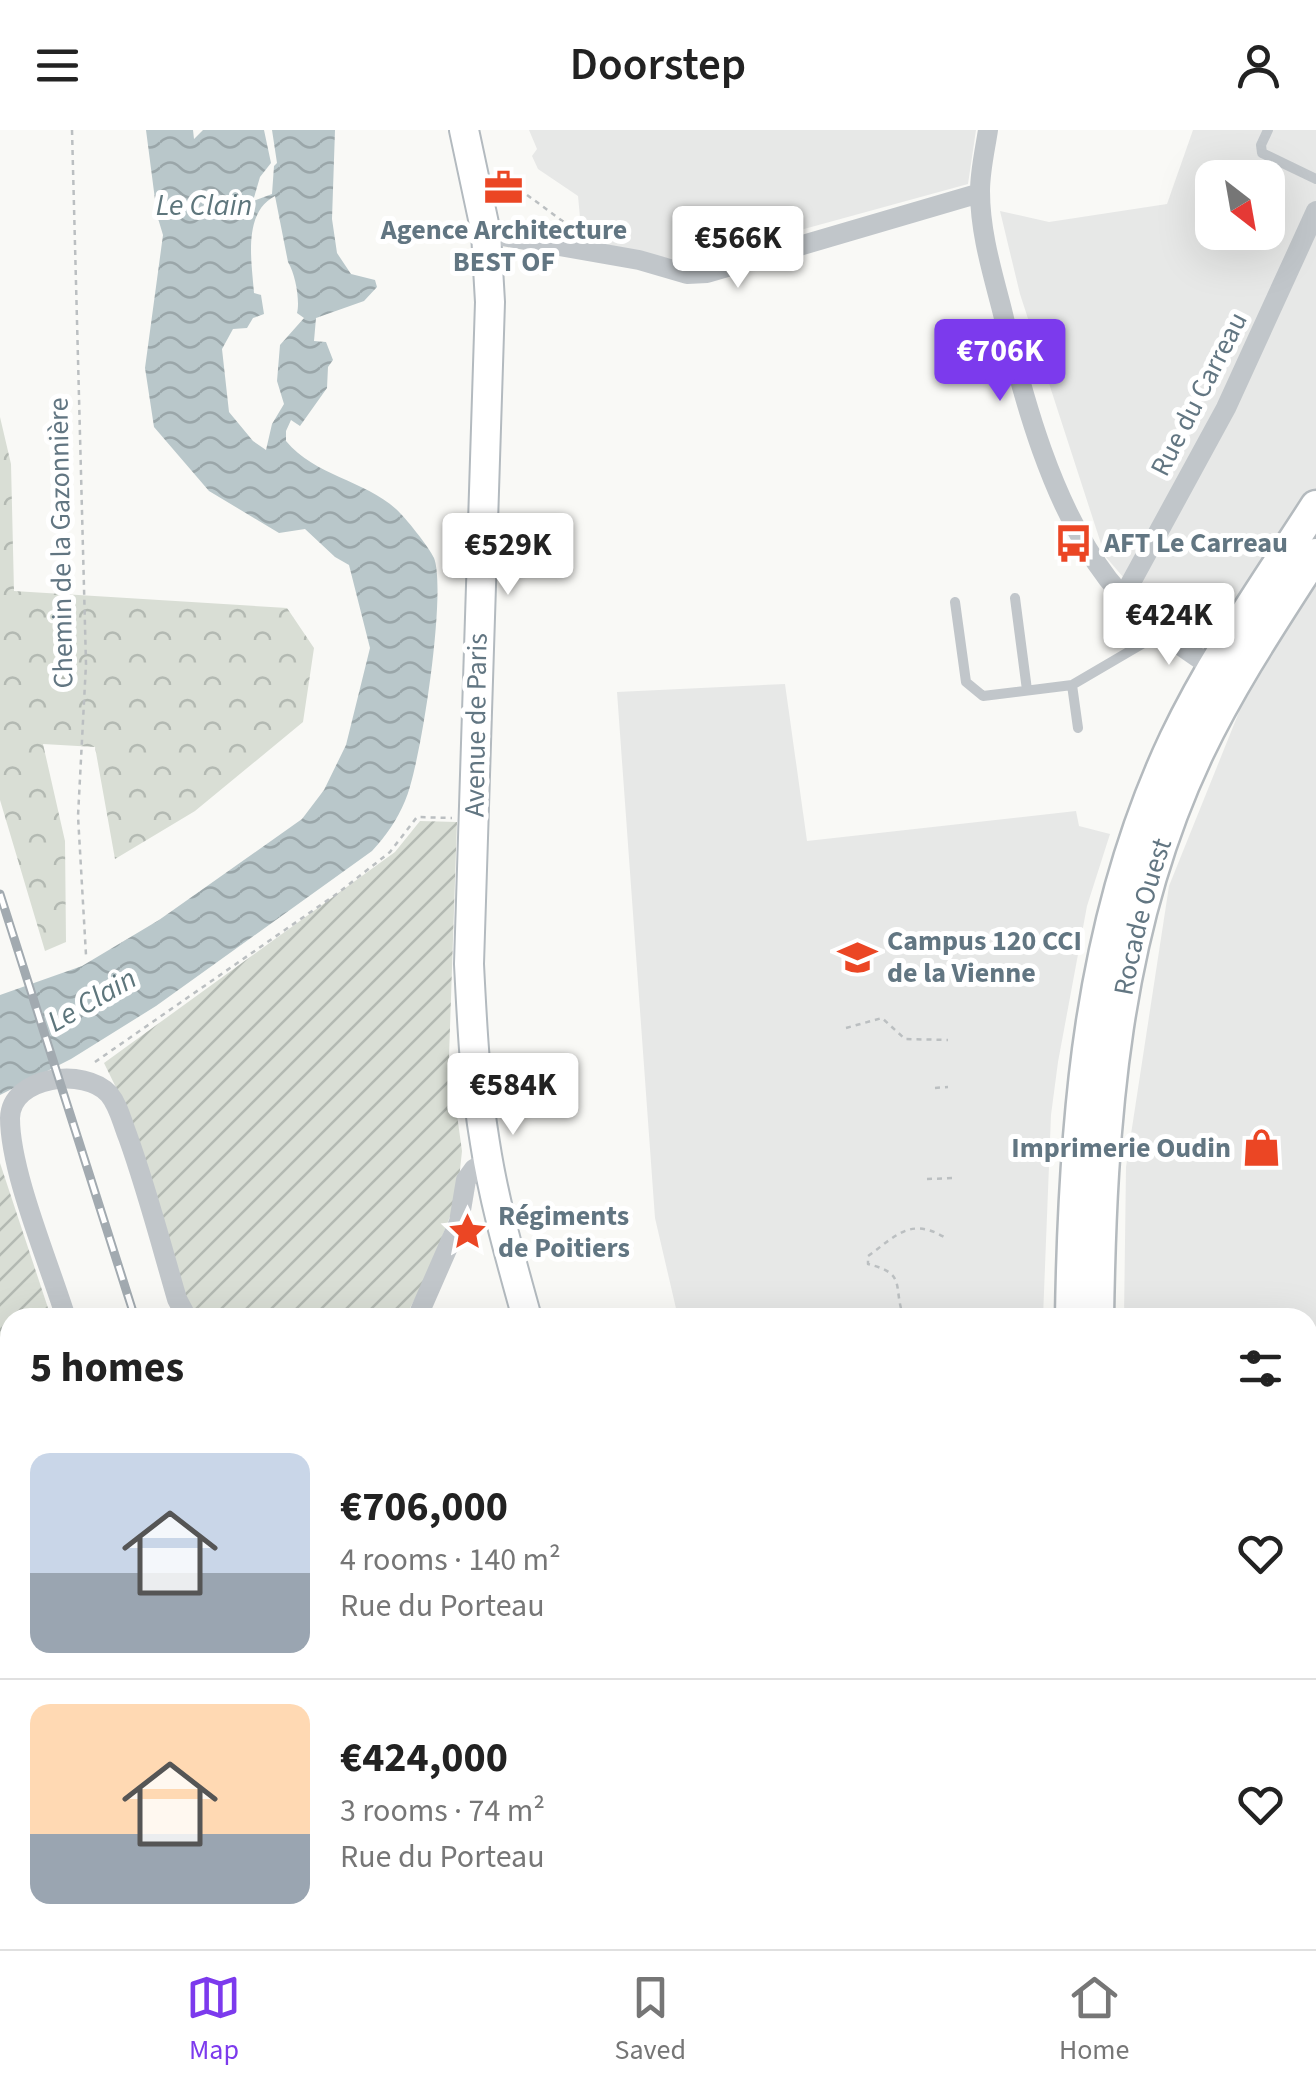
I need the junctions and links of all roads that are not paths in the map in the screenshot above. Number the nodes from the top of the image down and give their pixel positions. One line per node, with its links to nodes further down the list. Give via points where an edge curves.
1 (464, 130): 7 (main road, Avenue de Paris)
2 (988, 130): 5 (street)
3 (1268, 130): 4 (lane, via 1262,153)
4 (1316, 179)
5 (980, 192): 7 (street, via 706,273); 10 (street, via 984,239 1035,432 1087,547)
6 (1316, 211): 10 (street, Rue du Carreau, via 1226,408)
7 (486, 233): 20 (main road, Avenue de Paris, via 490,302 469,964)
8 (1316, 506): 15 (main road)
9 (1316, 554): 14 (main road, Rocade Ouest)
10 (1122, 597): 15 (street)
11 (1015, 598): 17 (lane)
12 (955, 602): 17 (lane, via 966,682 983,696)
13 (1142, 644): 16 (lane)
14 (1250, 658): 15 (street); 18 (main road, Rocade Ouest)
15 (1212, 667): 18 (street); 25 (main road, via 1153,790 1098,975 1082,1088)
16 (1072, 684): 17 (lane); 19 (lane)
17 (1027, 690)
18 (1219, 714): 26 (main road, Rocade Ouest, via 1170,821 1125,975 1108,1094)
19 (1078, 728)
20 (488, 1161): 23 (street, via 466,1180 459,1222); 24 (main road, Avenue de Paris)
21 (63, 1308): 22 (street, via 18,1169 10,1120 11,1106 26,1092 74,1078 101,1087 117,1107)
22 (182, 1308)
23 (421, 1308)
24 (525, 1308)
25 (1071, 1308)
26 (1098, 1308)

